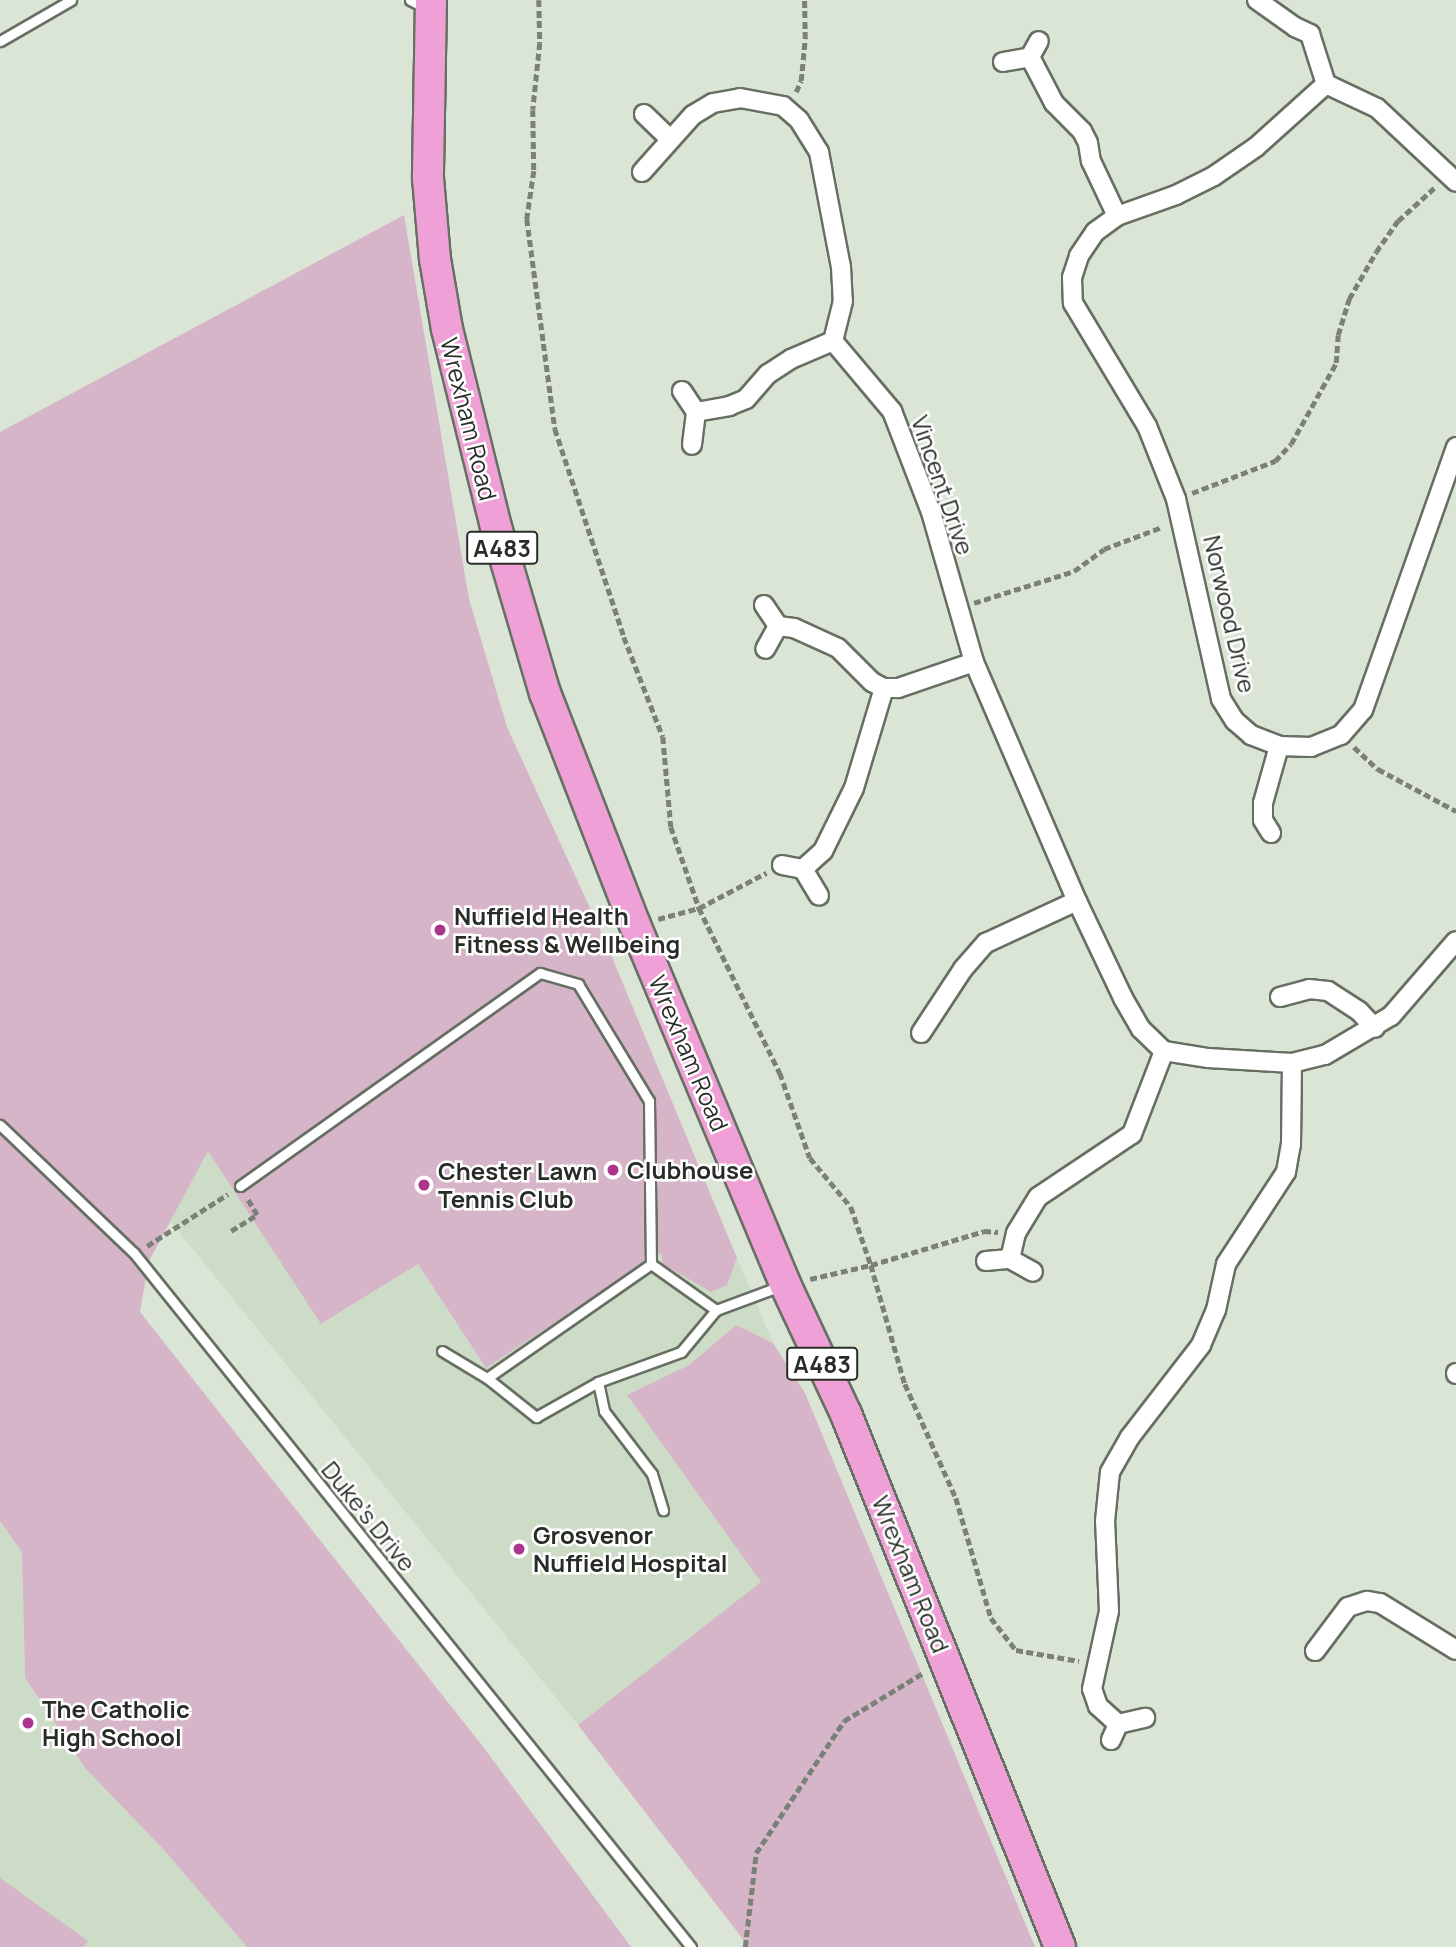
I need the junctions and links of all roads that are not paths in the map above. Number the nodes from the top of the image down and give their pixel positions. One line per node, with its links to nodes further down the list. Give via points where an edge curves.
1 (71, 0): 4 (lane)
2 (1257, 0): 8 (street, via 1310,34)
3 (424, 4): 42 (highway, Wrexham Road / A483, via 428,178 435,259 447,329 496,527 545,693 635,925)
4 (0, 41)
5 (1040, 41): 6 (street)
6 (1030, 57): 7 (street); 13 (street, via 1054,103 1082,131)
7 (1003, 62)
8 (1326, 83): 12 (street, via 1377,108); 13 (street, Norwood Drive, via 1256,147 1214,176)
9 (644, 114): 10 (street)
10 (670, 139): 11 (street); 14 (street, via 693,115 713,103 740,98 783,106 799,120 819,152 841,267 843,300)
11 (642, 172)
12 (1451, 179)
13 (1117, 216): 24 (street, Norwood Drive, via 1095,232 1080,256 1072,278 1073,303 1147,426 1176,499 1221,699 1251,735)
14 (833, 341): 16 (street, via 790,359 768,374 746,399); 22 (street, Vincent Drive, via 892,411 931,513)
15 (682, 391): 16 (street)
16 (696, 412): 17 (street)
17 (692, 445)
18 (1456, 447): 24 (street, Norwood Drive, via 1363,710 1341,735 1311,747)
19 (764, 605): 20 (street)
20 (778, 626): 21 (street); 23 (street, via 794,628 838,648)
21 (765, 649)
22 (974, 662): 23 (street, via 898,688); 29 (street, Vincent Drive)
23 (884, 688): 27 (street, via 854,788 824,851)
24 (1279, 746): 25 (street, via 1263,803 1263,820)
25 (1271, 833)
26 (782, 865): 27 (street)
27 (803, 869): 28 (street)
28 (819, 896)
29 (1077, 901): 33 (street, via 986,943); 34 (street, Vincent Drive, via 1123,999 1141,1029)
30 (1456, 941): 32 (street, via 1391,1016)
31 (1280, 997): 32 (street, via 1309,989 1328,991)
32 (1375, 1028): 35 (street, via 1325,1055)
33 (921, 1033)
34 (1164, 1051): 35 (street); 38 (street, via 1132,1134 1038,1197 1016,1233)
35 (1292, 1063): 50 (street, via 1291,1145 1286,1172 1226,1264 1216,1310 1201,1345 1130,1437 1110,1472 1105,1521 1109,1611 1092,1689 1114,1732)
36 (0, 1125): 51 (lane, Duke's Drive, via 134,1253)
37 (240, 1186): 40 (lane, via 540,973 578,984 649,1101)
38 (1010, 1259): 39 (street); 41 (street)
39 (986, 1261)
40 (651, 1264): 43 (lane); 45 (lane)
41 (1032, 1272)
42 (785, 1284): 43 (lane); 52 (highway, Wrexham Road / A483, via 846,1414)
43 (716, 1310): 46 (lane, via 681,1352)
44 (442, 1351): 45 (lane)
45 (487, 1378): 46 (lane, via 536,1417)
46 (598, 1382): 47 (lane, via 604,1411 652,1474)
47 (663, 1510)
48 (1456, 1650): 49 (street, via 1380,1603 1367,1601 1348,1607)
49 (1315, 1651)
50 (1145, 1718)
51 (691, 1947)
52 (1060, 1947)

